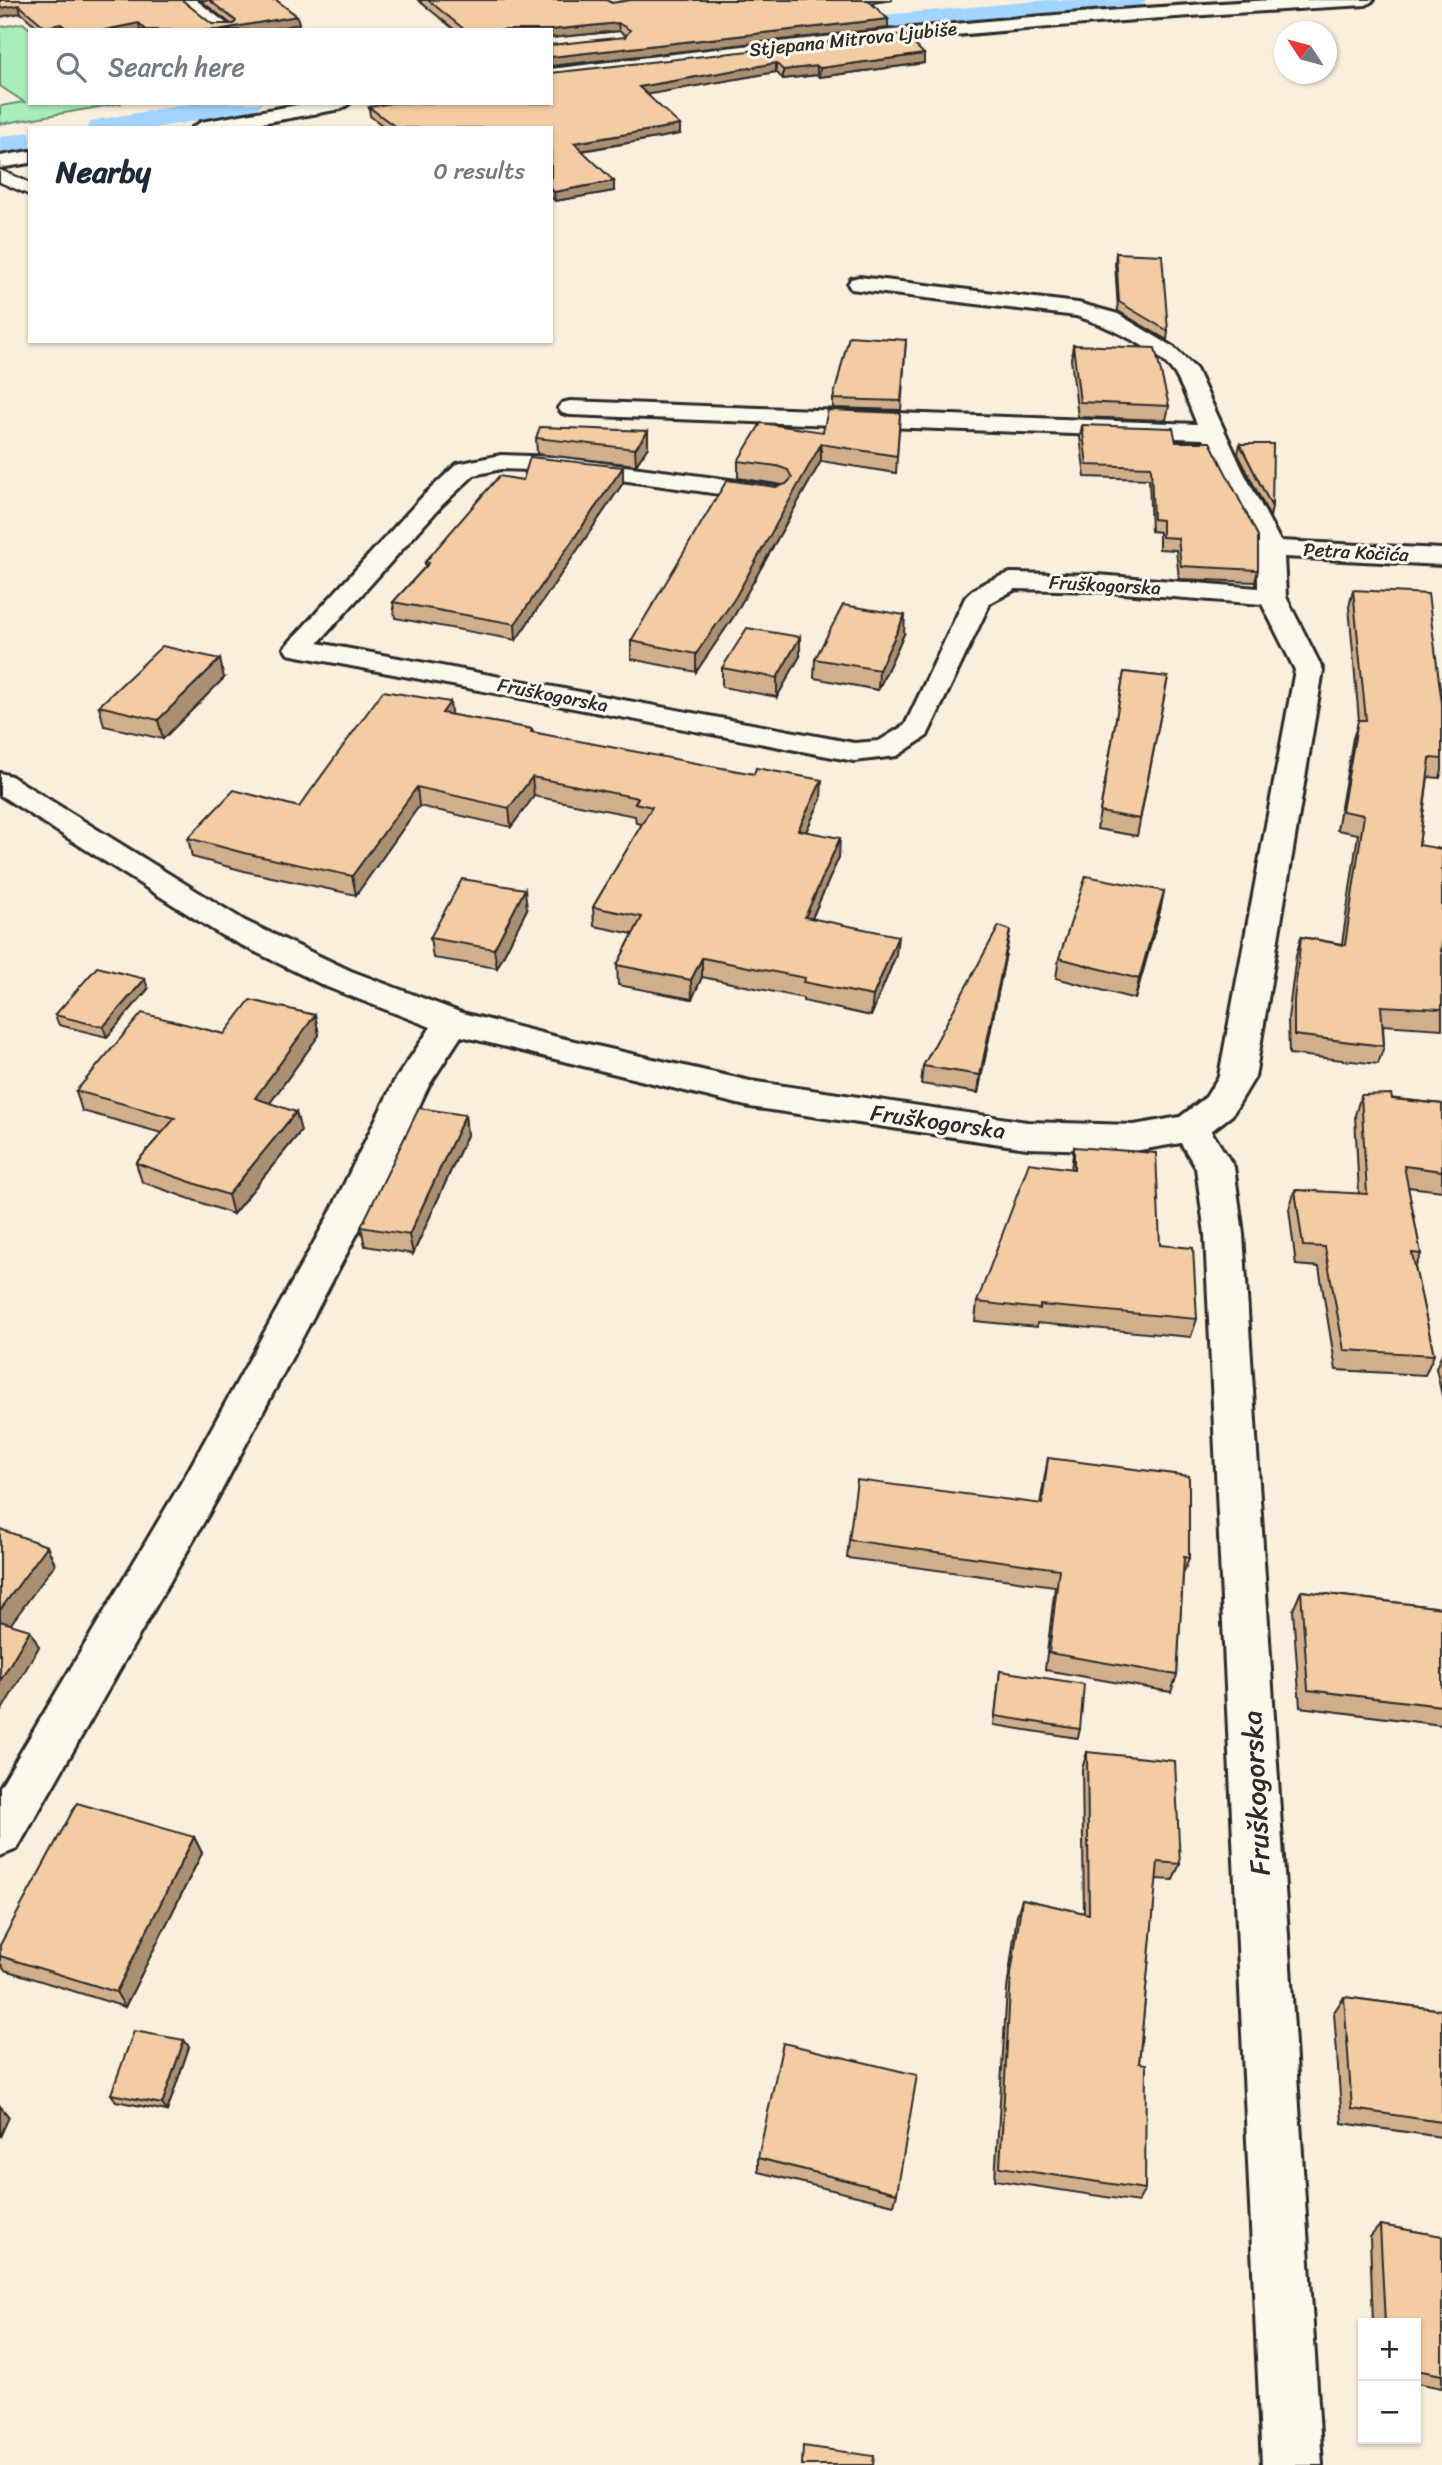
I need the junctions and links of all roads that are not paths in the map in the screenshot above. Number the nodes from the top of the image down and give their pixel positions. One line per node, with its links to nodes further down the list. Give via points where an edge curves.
1 (184, 0): 3 (street)
2 (1366, 0): 4 (street, Stjepana Mitrova Ljubiše, via 968,27)
3 (224, 28)
4 (553, 74)
5 (330, 105): 6 (street)
6 (212, 126)
7 (28, 157): 8 (street)
8 (0, 162)
9 (0, 175): 10 (lane)
10 (28, 189)
11 (859, 284): 13 (street, Fruškogorska, via 1078,310 1110,319 1184,369)
12 (570, 408): 13 (street)
13 (1212, 432): 15 (street, Fruškogorska)
14 (776, 494): 17 (street, Fruškogorska, via 558,464 501,462 466,469 298,648 854,752 886,750 917,730 979,598 1011,581)
15 (1271, 548): 16 (street, Petra Kočića); 17 (street, Fruškogorska)
16 (1442, 557)
17 (1272, 597): 20 (street, Fruškogorska, via 1309,670 1237,1077 1219,1106)
18 (0, 782): 19 (street, Fruškogorska, via 233,928 339,979)
19 (452, 1022): 20 (street, Fruškogorska, via 750,1094 1013,1133 1134,1138); 21 (street, via 412,1082 348,1216 202,1486)
20 (1190, 1128): 22 (street, Fruškogorska, via 1216,1167 1224,1234)
21 (0, 1833)
22 (1292, 2465)

